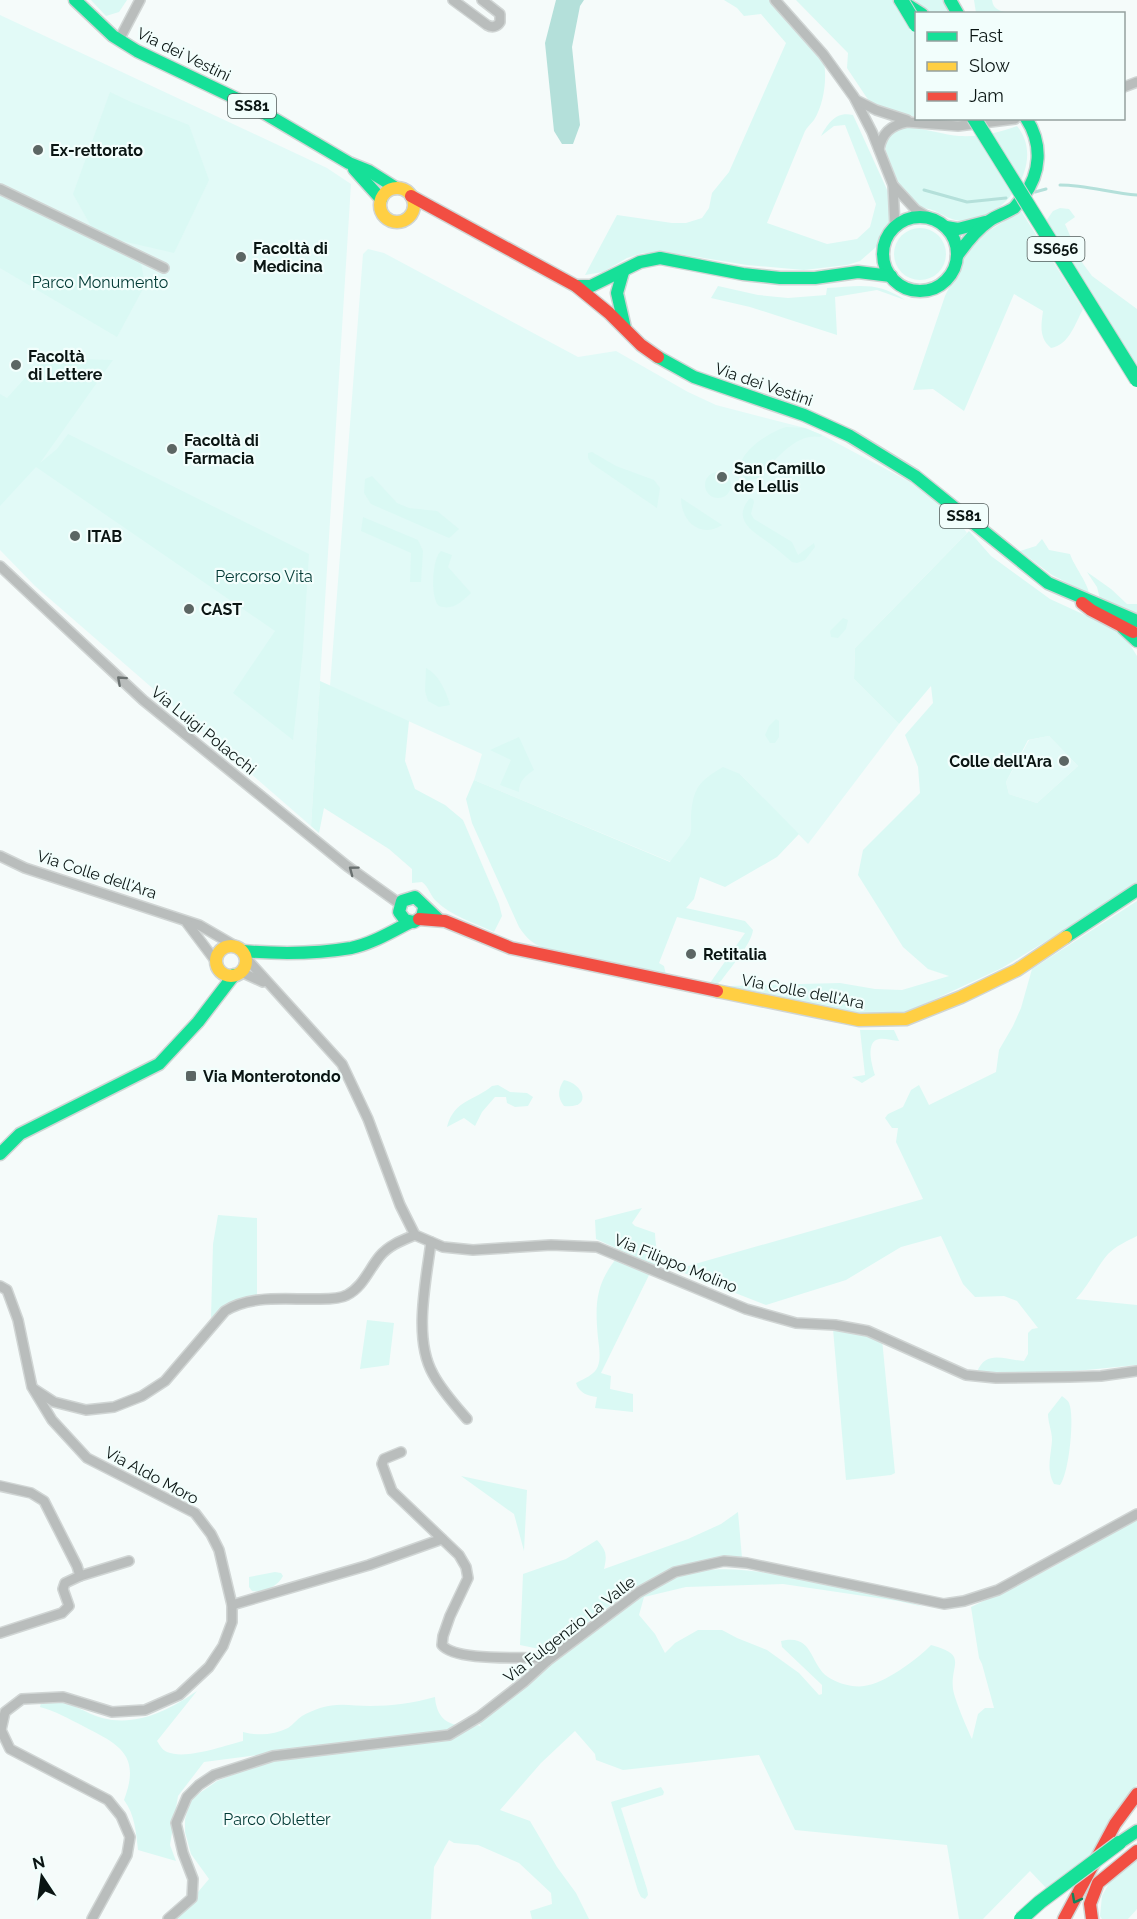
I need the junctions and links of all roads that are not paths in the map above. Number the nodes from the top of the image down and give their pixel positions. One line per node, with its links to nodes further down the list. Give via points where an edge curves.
1 (75, 0): 9 (main road, Via dei Vestini / SS81)
2 (140, 0): 9 (street)
3 (453, 0): 4 (street, via 489,26 497,26 500,14)
4 (482, 0)
5 (776, 0): 10 (street, via 823,54)
6 (900, 0): 7 (main road); 8 (main road, bridge)
7 (919, 12)
8 (915, 23)
9 (119, 40): 16 (main road, Via dei Vestini / SS81, via 255,107)
10 (855, 99): 14 (street); 15 (street)
11 (976, 120): 37 (main road, SS656, bridge)
12 (1007, 120): 14 (street, via 958,126)
13 (1027, 120): 25 (main road, via 1038,165 1033,183 1015,207)
14 (915, 122): 15 (street, via 891,127)
15 (879, 149): 17 (street)
16 (349, 163): 18 (main road, Via dei Vestini / SS81); 21 (main road, Via dei Vestini / SS81)
17 (893, 184): 24 (street, via 916,210); 26 (street)
18 (396, 188): 20 (main road); 21 (main road, via 388,190)
19 (0, 189): 30 (street)
20 (411, 196): 22 (main road); 23 (main road, Via dei Vestini / SS81)
21 (381, 199): 22 (main road, via 380,210 389,220 401,222)
22 (412, 212): 23 (main road, Via dei Vestini / SS81)
23 (443, 213): 34 (main road, Via dei Vestini / SS81)
24 (930, 219): 26 (main road, via 918,217); 27 (main road)
25 (989, 221): 27 (main road, via 958,229); 29 (main road)
26 (895, 227): 28 (main road)
27 (946, 227): 29 (main road)
28 (883, 249): 31 (main road); 32 (main road)
29 (957, 256): 32 (main road, via 947,279 930,289 912,290)
30 (164, 268)
31 (858, 272): 32 (main road); 33 (main road, via 780,278 660,258 640,262)
32 (891, 276)
33 (610, 284): 34 (main road); 35 (main road, via 605,297); 36 (main road)
34 (576, 286): 35 (main road, Via dei Vestini / SS81)
35 (595, 302): 36 (main road, Via dei Vestini / SS81)
36 (626, 330): 39 (main road, Via dei Vestini / SS81, via 666,363 694,377 850,436 915,476 1048,583)
37 (1137, 380)
38 (0, 566): 46 (street, Via Luigi Polacchi, one-way to 38, via 143,700)
39 (1071, 594): 40 (main road, Via dei Vestini); 41 (main road, Via dei Vestini / SS81)
40 (1137, 621)
41 (1123, 628): 42 (main road, Via dei Vestini / SS81); 43 (main road)
42 (1137, 634)
43 (1137, 641)
44 (0, 856): 48 (street, Via Colle dell'Ara, via 25,868)
45 (1137, 890): 47 (main road, Via Colle dell'Ara, via 1017,970 906,1019 859,1020 511,948)
46 (400, 908): 47 (main road, via 402,918); 47 (main road, via 408,897 415,897 421,901); 49 (main road)
47 (418, 916): 49 (main road, Via Colle dell'Ara)
48 (185, 921): 50 (street, Via Colle dell'Ara, via 199,925); 51 (street)
49 (391, 931): 50 (main road, Via Colle dell'Ara, via 352,948)
50 (242, 962): 51 (main road, via 226,975); 51 (main road, via 224,948 218,955); 52 (main road); 54 (street, via 268,984 342,1064)
51 (218, 967): 52 (main road)
52 (214, 1000): 53 (main road, via 159,1064 20,1134)
53 (0, 1154)
54 (416, 1235): 55 (street, Via Filippo Molino); 58 (street, via 380,1255 362,1283 346,1296 249,1300 232,1306 165,1381 133,1400 86,1410 54,1402)
55 (431, 1242): 57 (street, Via Filippo Molino, via 473,1250 551,1245 597,1247 746,1309 796,1323 868,1330 966,1375 1069,1377); 59 (street, via 423,1297 425,1353 432,1373)
56 (0, 1286): 58 (street, Via Aldo Moro, via 7,1290 18,1320)
57 (1137, 1371)
58 (32, 1387): 66 (street, Via Aldo Moro, via 52,1420 87,1458 195,1513 219,1550)
59 (467, 1419)
60 (401, 1452): 63 (street, via 384,1459 382,1464 393,1491)
61 (0, 1486): 65 (street, via 31,1493 44,1501)
62 (1137, 1515): 68 (street, Via Fulgenzio La Valle, via 998,1590 944,1604 747,1563 724,1562 675,1572 639,1592)
63 (442, 1539): 66 (street); 68 (street, via 459,1555 468,1578 443,1636 446,1651)
64 (129, 1561): 65 (street)
65 (80, 1576): 67 (street, via 65,1582 63,1589 69,1606 62,1613)
66 (232, 1605): 72 (street, Via Aldo Moro, via 232,1622 223,1646 209,1667 179,1695 146,1710 112,1712 63,1697 22,1699 5,1712 1,1730 10,1749 108,1800 130,1837 127,1855)
67 (0, 1633)
68 (547, 1661): 73 (street, Via Fulgenzio La Valle, via 479,1717 449,1734 273,1756 214,1775 199,1785 187,1797 176,1823 193,1880 192,1898)
69 (1137, 1794): 75 (main road, one-way to 75, via 1112,1827)
70 (1137, 1831): 74 (main road, bridge)
71 (1137, 1851): 76 (main road, via 1098,1883 1090,1904)
72 (92, 1919)
73 (168, 1919)
74 (1021, 1919)
75 (1064, 1919)
76 (1092, 1919)

